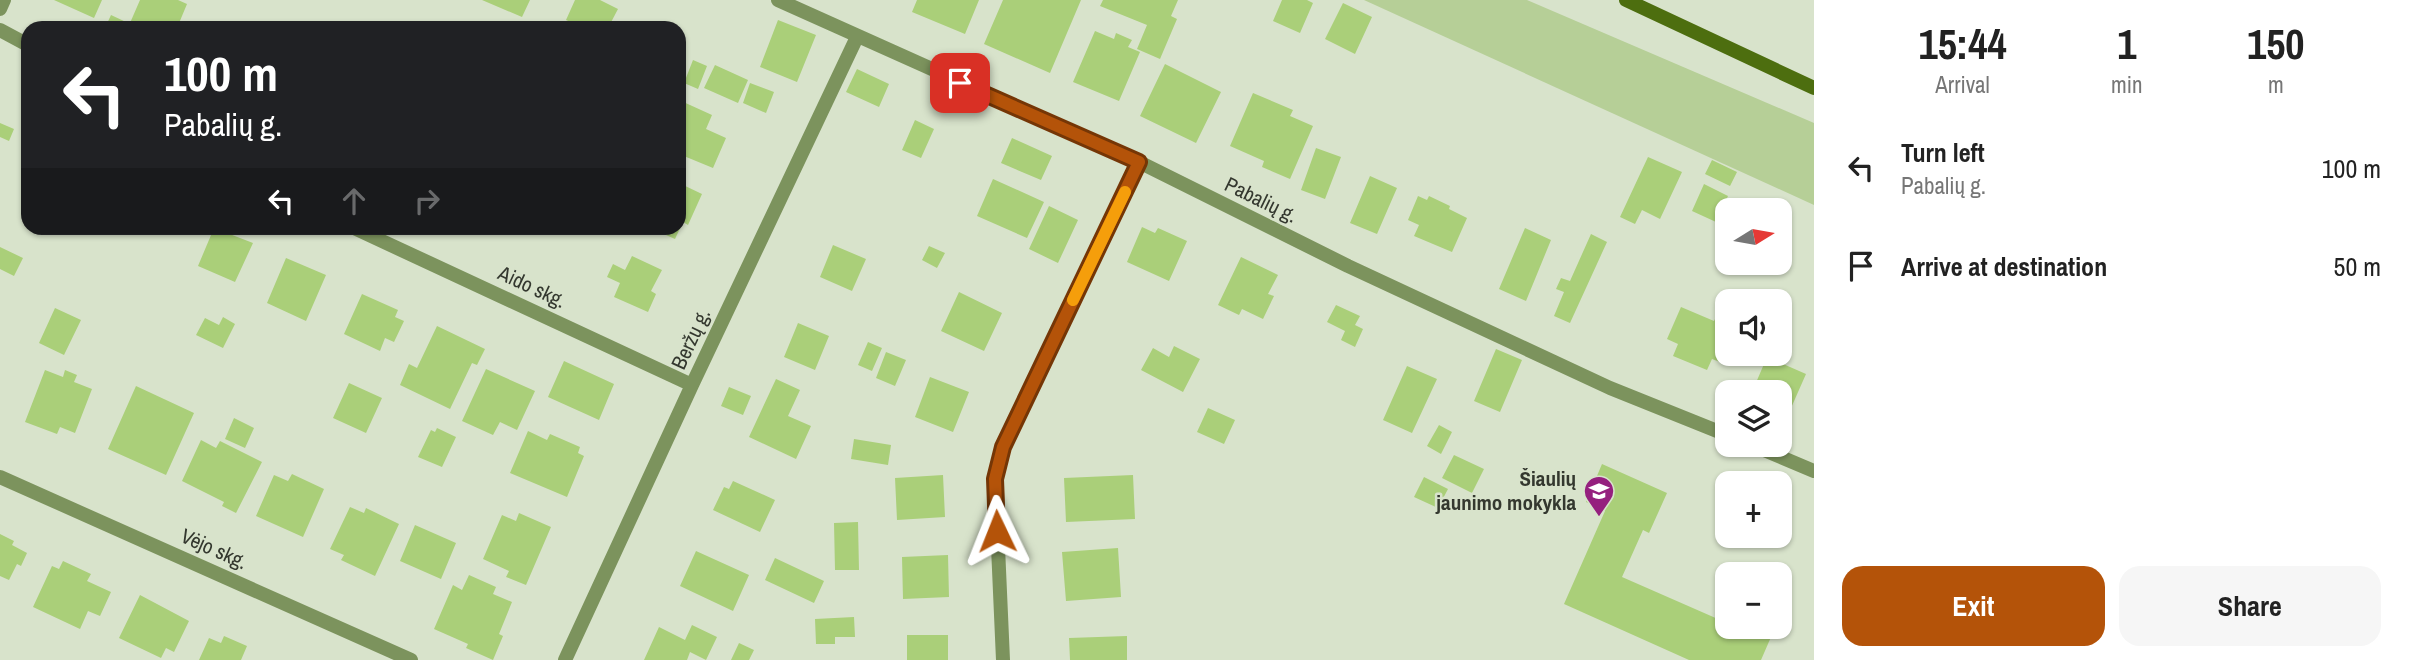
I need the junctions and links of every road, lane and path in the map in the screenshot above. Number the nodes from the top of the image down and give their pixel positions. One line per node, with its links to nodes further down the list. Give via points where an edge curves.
1 (4, 0): 4 (street)
2 (778, 0): 6 (street, Pabalių g.)
3 (1626, 0): 8 (main road)
4 (0, 9)
5 (0, 30): 7 (street)
6 (857, 37): 9 (street, Pabalių g.); 11 (street, Beržų g.)
7 (21, 41)
8 (1814, 88)
9 (1139, 162): 12 (street, Pabalių g., via 1348,266); 18 (street, via 1003,447 995,479)
10 (369, 235): 11 (street, Aido skg.)
11 (692, 385): 17 (street, Beržų g.)
12 (1715, 430)
13 (1781, 457): 14 (street)
14 (1814, 471)
15 (0, 477): 16 (street, Vėjo skg.)
16 (411, 660)
17 (565, 660)
18 (1003, 660)

